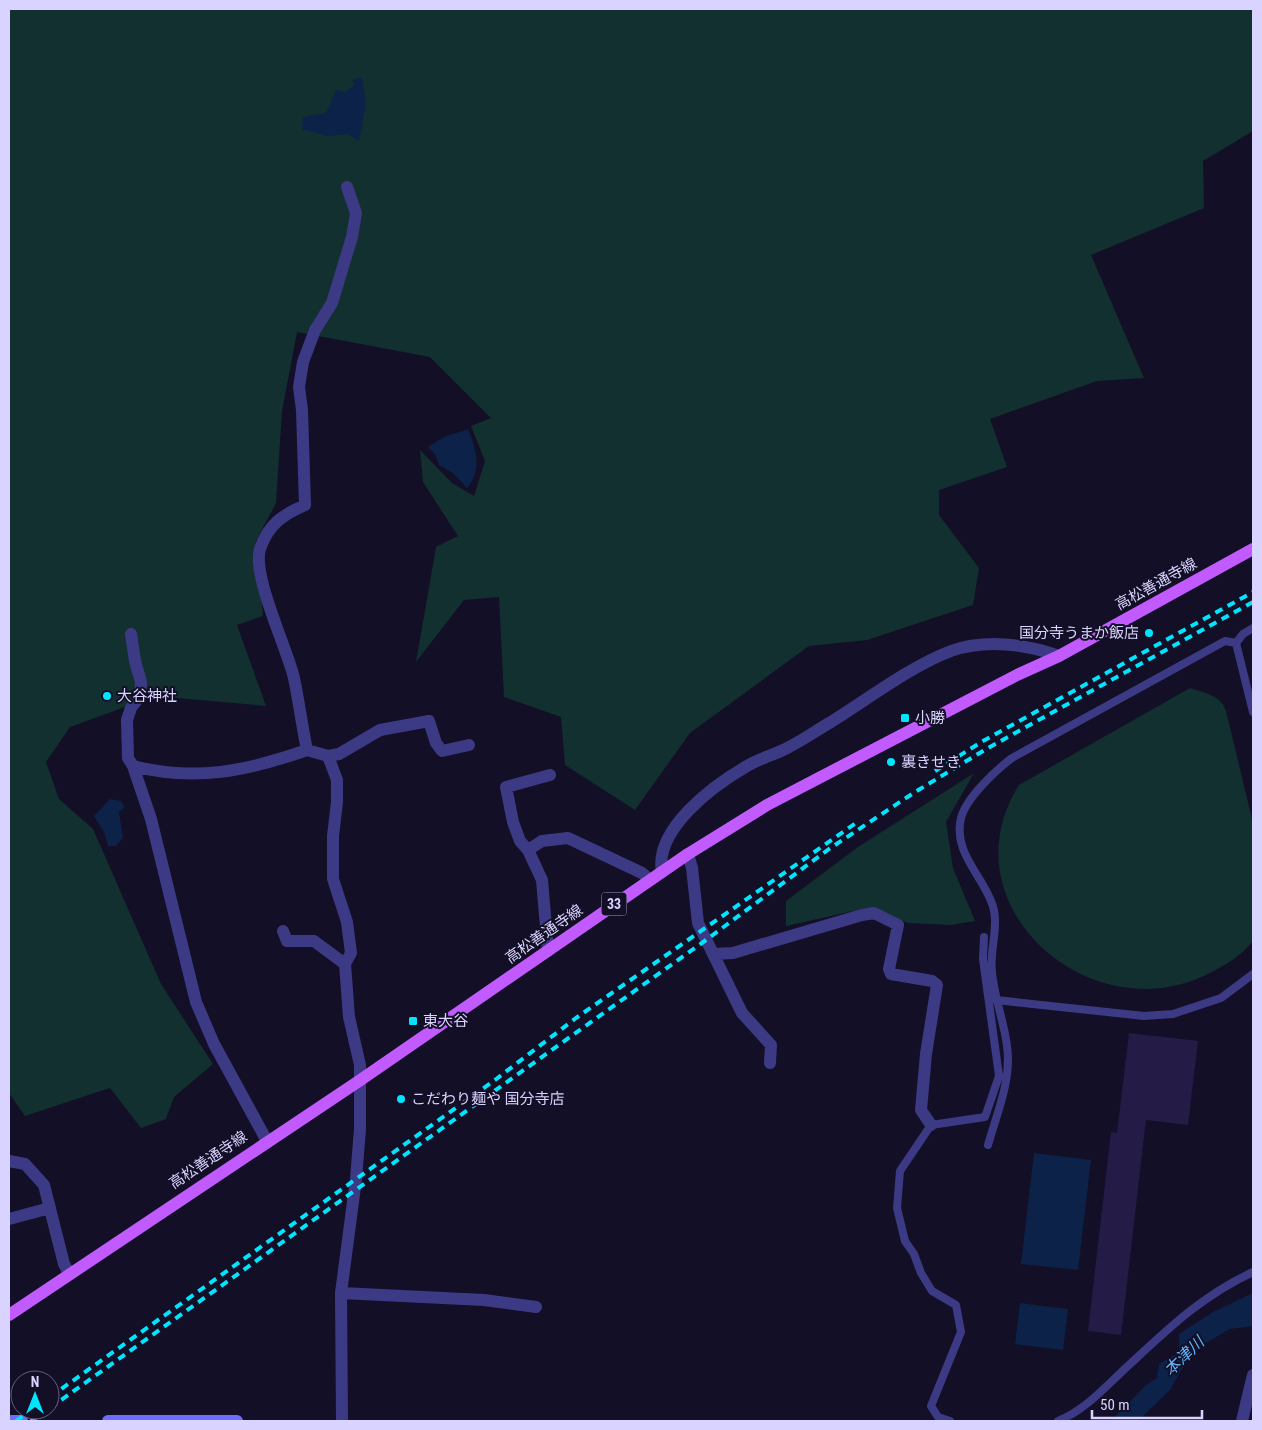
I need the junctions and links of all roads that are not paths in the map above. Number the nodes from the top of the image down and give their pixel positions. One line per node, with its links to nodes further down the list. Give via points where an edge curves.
1 (347, 187): 9 (street, via 356,213 352,237 332,303 315,330 303,362 299,387 305,505 284,514 270,527 259,551 262,577 294,677)
2 (1253, 549): 6 (main road, 高松善通寺線 / 33)
3 (1253, 628): 5 (lane)
4 (132, 634): 11 (street, via 141,682 140,696 127,720 128,758)
5 (1236, 643): 7 (lane); 23 (lane, via 1224,641 1012,758 967,803 960,818 961,841 967,860 992,901 995,924 991,971)
6 (1059, 656): 14 (main road, 高松善通寺線 / 33, via 766,805); 15 (street, via 1030,648 978,645 952,651 926,664 712,790 674,828 662,848)
7 (1253, 712)
8 (469, 746): 10 (street, via 442,751 429,721 380,730 339,754)
9 (307, 750): 10 (street); 11 (street, via 224,773 156,772)
10 (328, 756): 21 (street, via 337,780 333,879 347,922 351,953)
11 (133, 766): 29 (street, via 151,819 196,1002 214,1044)
12 (550, 775): 13 (street, via 506,787 513,822 520,841)
13 (528, 850): 16 (street, via 542,841 568,838 642,873); 19 (street, via 542,880)
14 (688, 854): 15 (main road, 高松善通寺線 / 33); 20 (street, via 698,923)
15 (662, 872): 16 (main road, 高松善通寺線 / 33)
16 (650, 880): 19 (main road, 高松善通寺線 / 33)
17 (283, 932): 21 (street, via 287,941 314,941)
18 (984, 937): 25 (lane, via 983,959)
19 (548, 950): 27 (main road, 高松善通寺線 / 33)
20 (714, 954): 26 (street, via 742,1013 771,1045); 28 (street, via 733,953 874,913 898,925 889,969 891,974 932,981 937,985 921,1110)
21 (345, 964): 27 (street, via 349,1017 360,1065)
22 (1253, 974): 23 (lane, via 1221,998 1172,1014 1144,1016)
23 (996, 1000): 24 (lane)
24 (1008, 1047): 25 (lane); 30 (lane, via 1008,1077)
25 (995, 1050): 28 (lane, via 999,1076 985,1118)
26 (770, 1063)
27 (359, 1081): 29 (main road, 高松善通寺線 / 33); 36 (street, via 356,1179)
28 (932, 1125): 45 (lane, via 900,1171 897,1208 905,1241 921,1273 932,1291 956,1305 961,1332 931,1406 938,1417)
29 (267, 1141): 35 (main road, 高松善通寺線 / 33)
30 (988, 1145)
31 (9, 1161): 32 (street, via 25,1164 44,1185)
32 (50, 1208): 33 (street); 35 (street)
33 (9, 1219)
34 (1253, 1272): 46 (lane, via 1227,1284 1186,1312 1084,1406)
35 (69, 1273): 38 (main road, 高松善通寺線 / 33)
36 (341, 1293): 37 (street, via 484,1300); 44 (street)
37 (536, 1307)
38 (9, 1315)
39 (1253, 1375): 47 (street)
40 (11, 1421): 41 (main road)
41 (22, 1421)
42 (108, 1421): 43 (main road)
43 (237, 1421)
44 (342, 1421)
45 (950, 1421)
46 (1058, 1421)
47 (1242, 1421)

